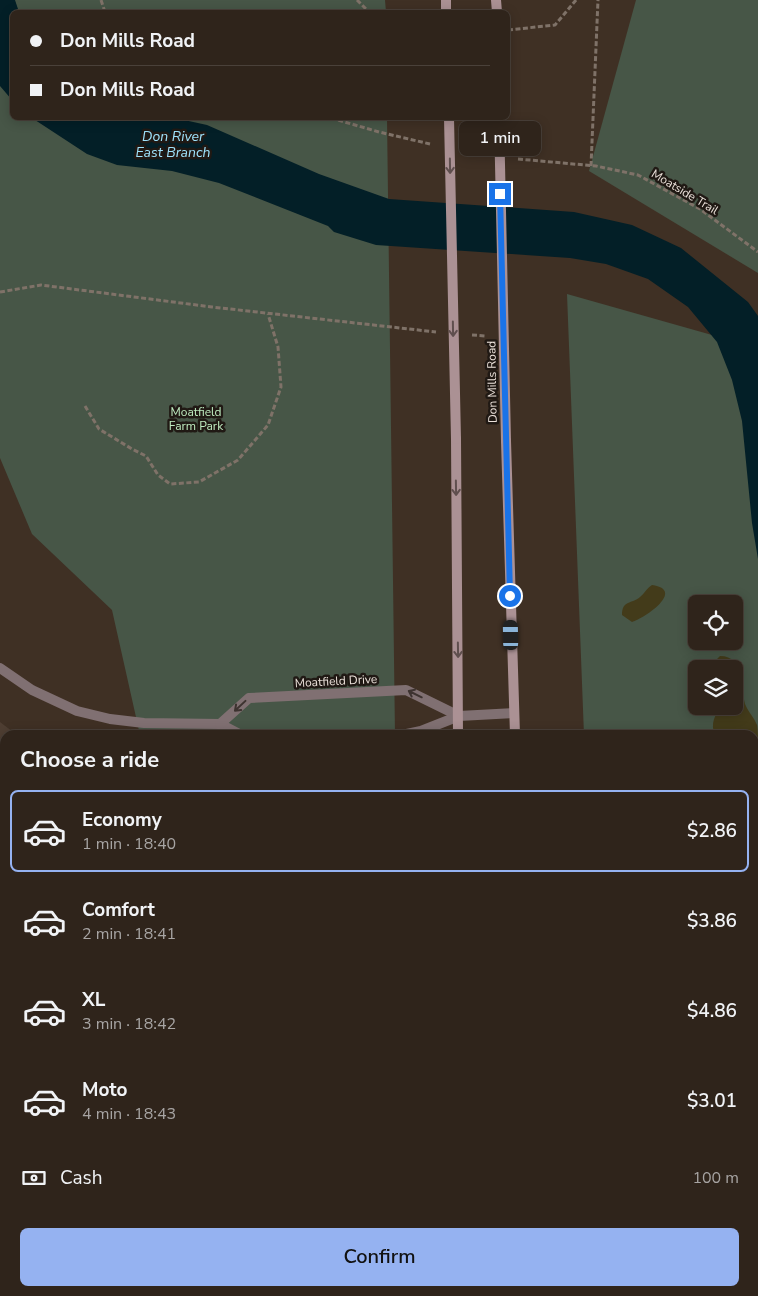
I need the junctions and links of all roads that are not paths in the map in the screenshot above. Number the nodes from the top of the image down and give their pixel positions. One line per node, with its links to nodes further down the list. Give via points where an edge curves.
1 (449, 120): 5 (main road, one-way to 5, bridge)
2 (499, 120): 4 (main road, Don Mills Road, bridge)
3 (0, 668): 6 (street, via 32,690 77,711 144,723)
4 (513, 713): 5 (street, Moatfield Drive); 10 (main road, Don Mills Road)
5 (459, 716): 6 (street, Moatfield Drive, one-way to 6, via 406,690 248,698); 8 (street, Moatfield Drive); 9 (main road)
6 (220, 724): 7 (street)
7 (231, 730)
8 (424, 730)
9 (458, 730)
10 (515, 730)

